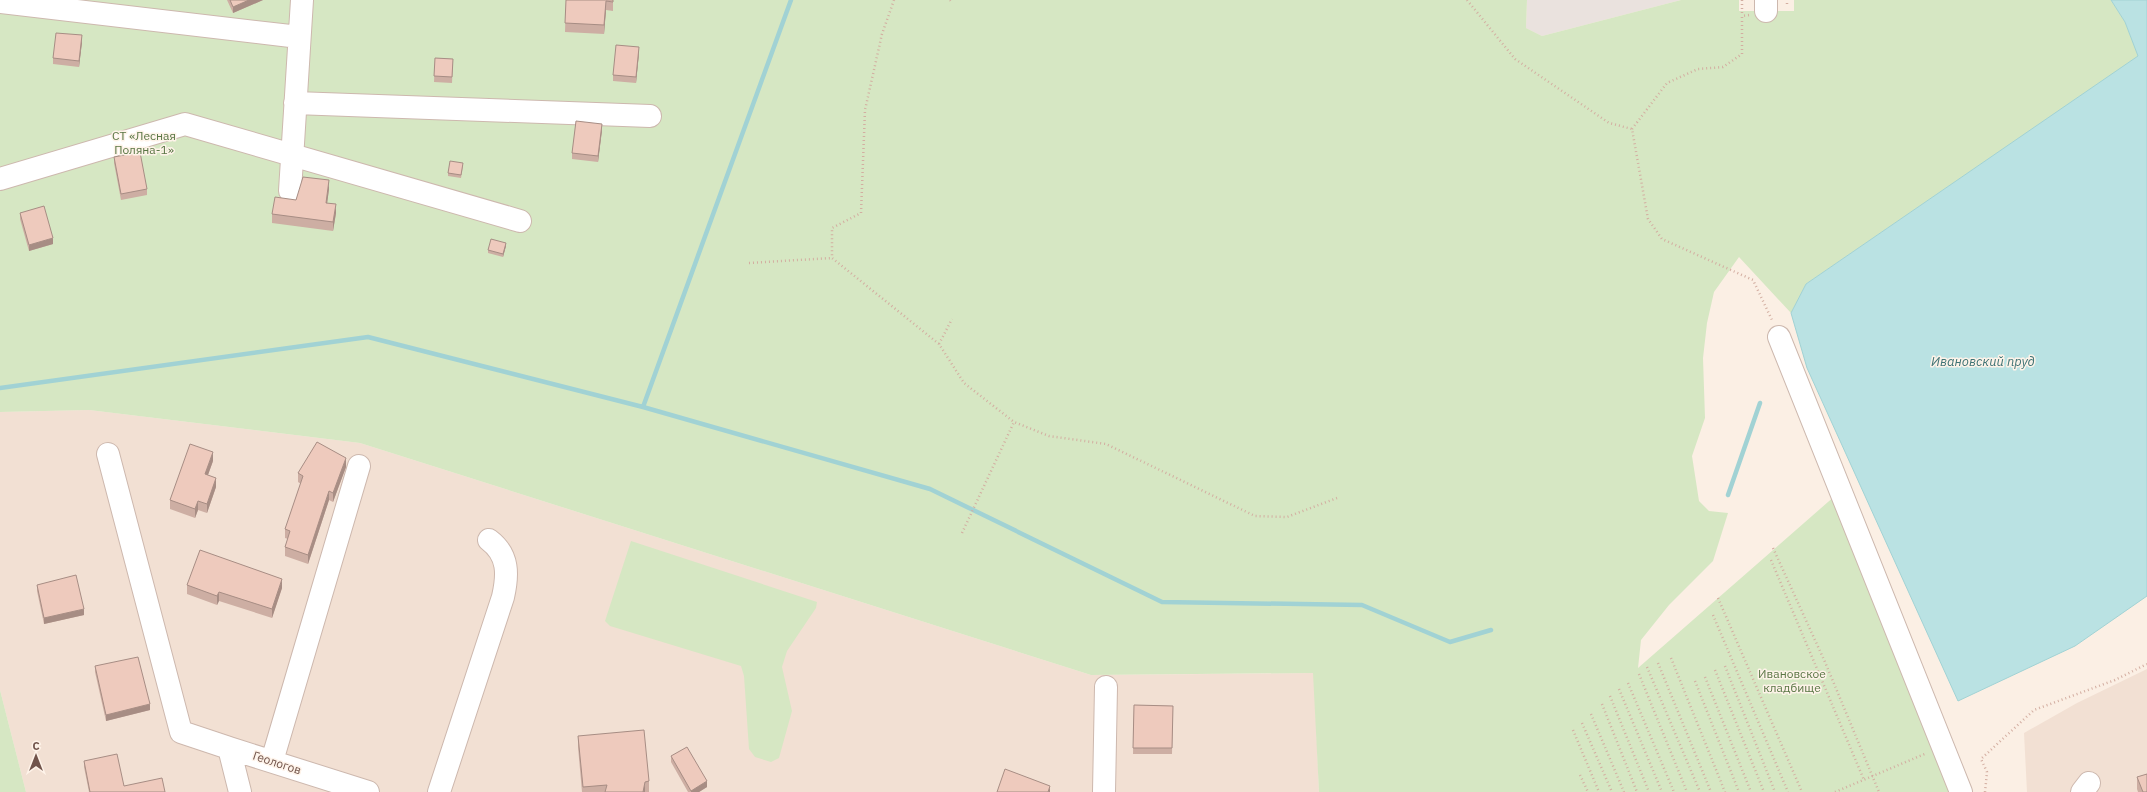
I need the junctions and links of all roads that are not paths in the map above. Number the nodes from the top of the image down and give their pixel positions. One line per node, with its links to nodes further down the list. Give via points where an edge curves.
1 (302, 0): 3 (street)
2 (0, 2): 3 (street)
3 (299, 37): 4 (street)
4 (295, 103): 5 (street); 6 (street)
5 (650, 116)
6 (292, 155): 7 (street, via 185,124); 8 (street); 9 (street)
7 (0, 179)
8 (290, 191)
9 (520, 221)
10 (1779, 337): 21 (street)
11 (108, 454): 15 (street, via 181,732)
12 (359, 466): 16 (street)
13 (489, 540): 19 (street, via 498,546 508,577)
14 (1106, 686): 20 (street)
15 (229, 748): 16 (street, Геологов); 17 (street, Геологов)
16 (272, 761): 18 (street, Геологов)
17 (240, 792)
18 (368, 792)
19 (439, 792)
20 (1104, 792)
21 (1961, 792)

